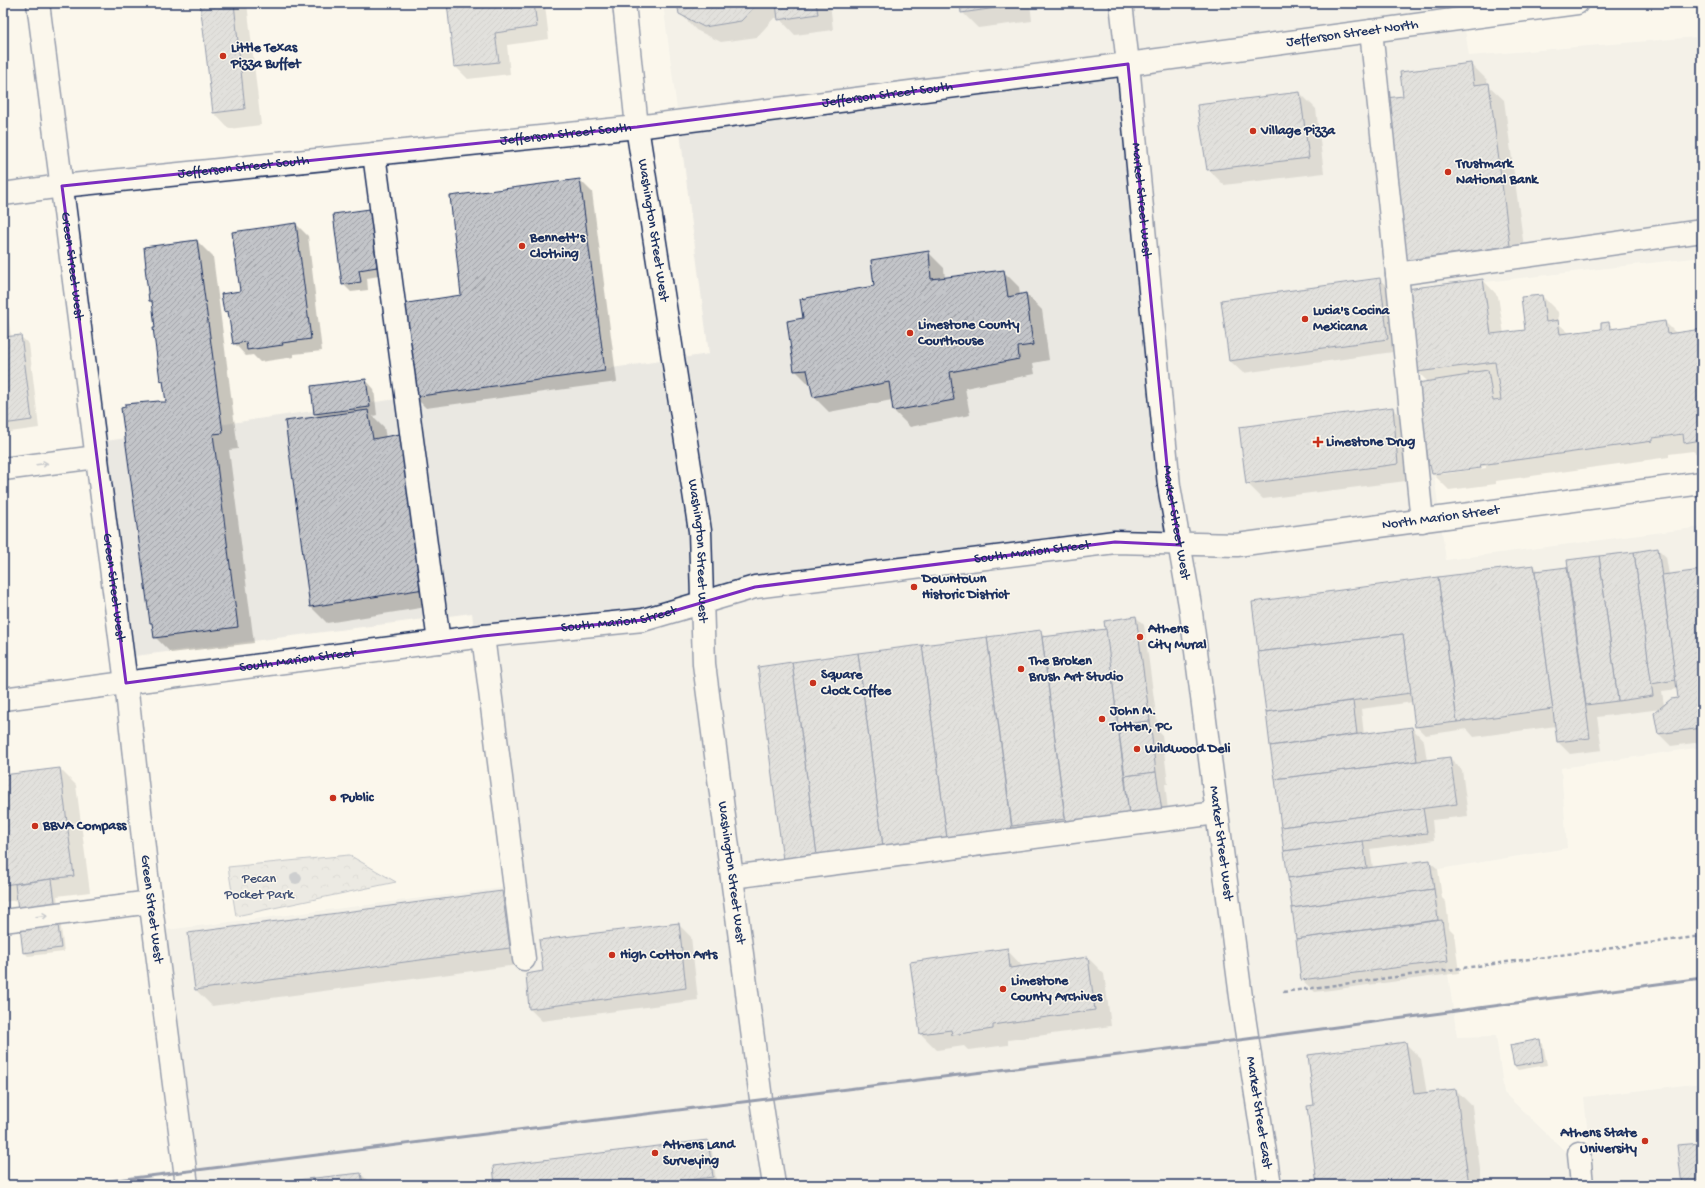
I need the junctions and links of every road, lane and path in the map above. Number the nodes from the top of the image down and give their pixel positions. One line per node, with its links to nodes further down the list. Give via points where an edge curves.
1 (38, 3): 9 (street, Green Street West)
2 (624, 3): 7 (street, Washington Street West)
3 (1121, 3): 6 (street, Market Street West)
4 (1577, 3): 5 (street, Jefferson Street North)
5 (1371, 31): 6 (street, Jefferson Street North); 12 (street)
6 (1128, 64): 7 (street, Jefferson Street South); 17 (street, Market Street West, via 1169,486)
7 (637, 127): 8 (street, Jefferson Street South); 18 (street, Washington Street West, via 700,531)
8 (374, 154): 9 (street, Jefferson Street South); 20 (street)
9 (62, 186): 10 (street, Jefferson Street South); 13 (street, Green Street West)
10 (3, 194)
11 (1702, 231): 12 (street)
12 (1397, 274): 16 (street)
13 (97, 458): 14 (street, one-way to 13); 21 (street, Green Street West)
14 (3, 469)
15 (1702, 483): 16 (street, North Marion Street)
16 (1422, 521): 17 (street, North Marion Street, via 1237,546)
17 (1180, 545): 18 (street, South Marion Street, via 1115,542 755,587); 23 (street, Market Street West)
18 (702, 602): 19 (street, South Marion Street, via 643,620); 24 (street, Washington Street West, via 704,664)
19 (483, 636): 20 (street, South Marion Street); 28 (street)
20 (439, 642): 21 (street, South Marion Street)
21 (126, 683): 22 (street, South Marion Street); 25 (street, Green Street West)
22 (3, 699)
23 (1216, 813): 24 (street); 30 (street, Market Street West)
24 (732, 877): 33 (street, Washington Street West)
25 (151, 902): 26 (street, one-way to 25); 32 (street, Green Street West)
26 (3, 921)
27 (1702, 936): 29 (path)
28 (524, 959)
29 (1283, 992)
30 (1246, 1040): 34 (street, Market Street East)
31 (1579, 1153): 35 (street)
32 (186, 1178)
33 (774, 1185)
34 (1270, 1185)
35 (1582, 1185)

